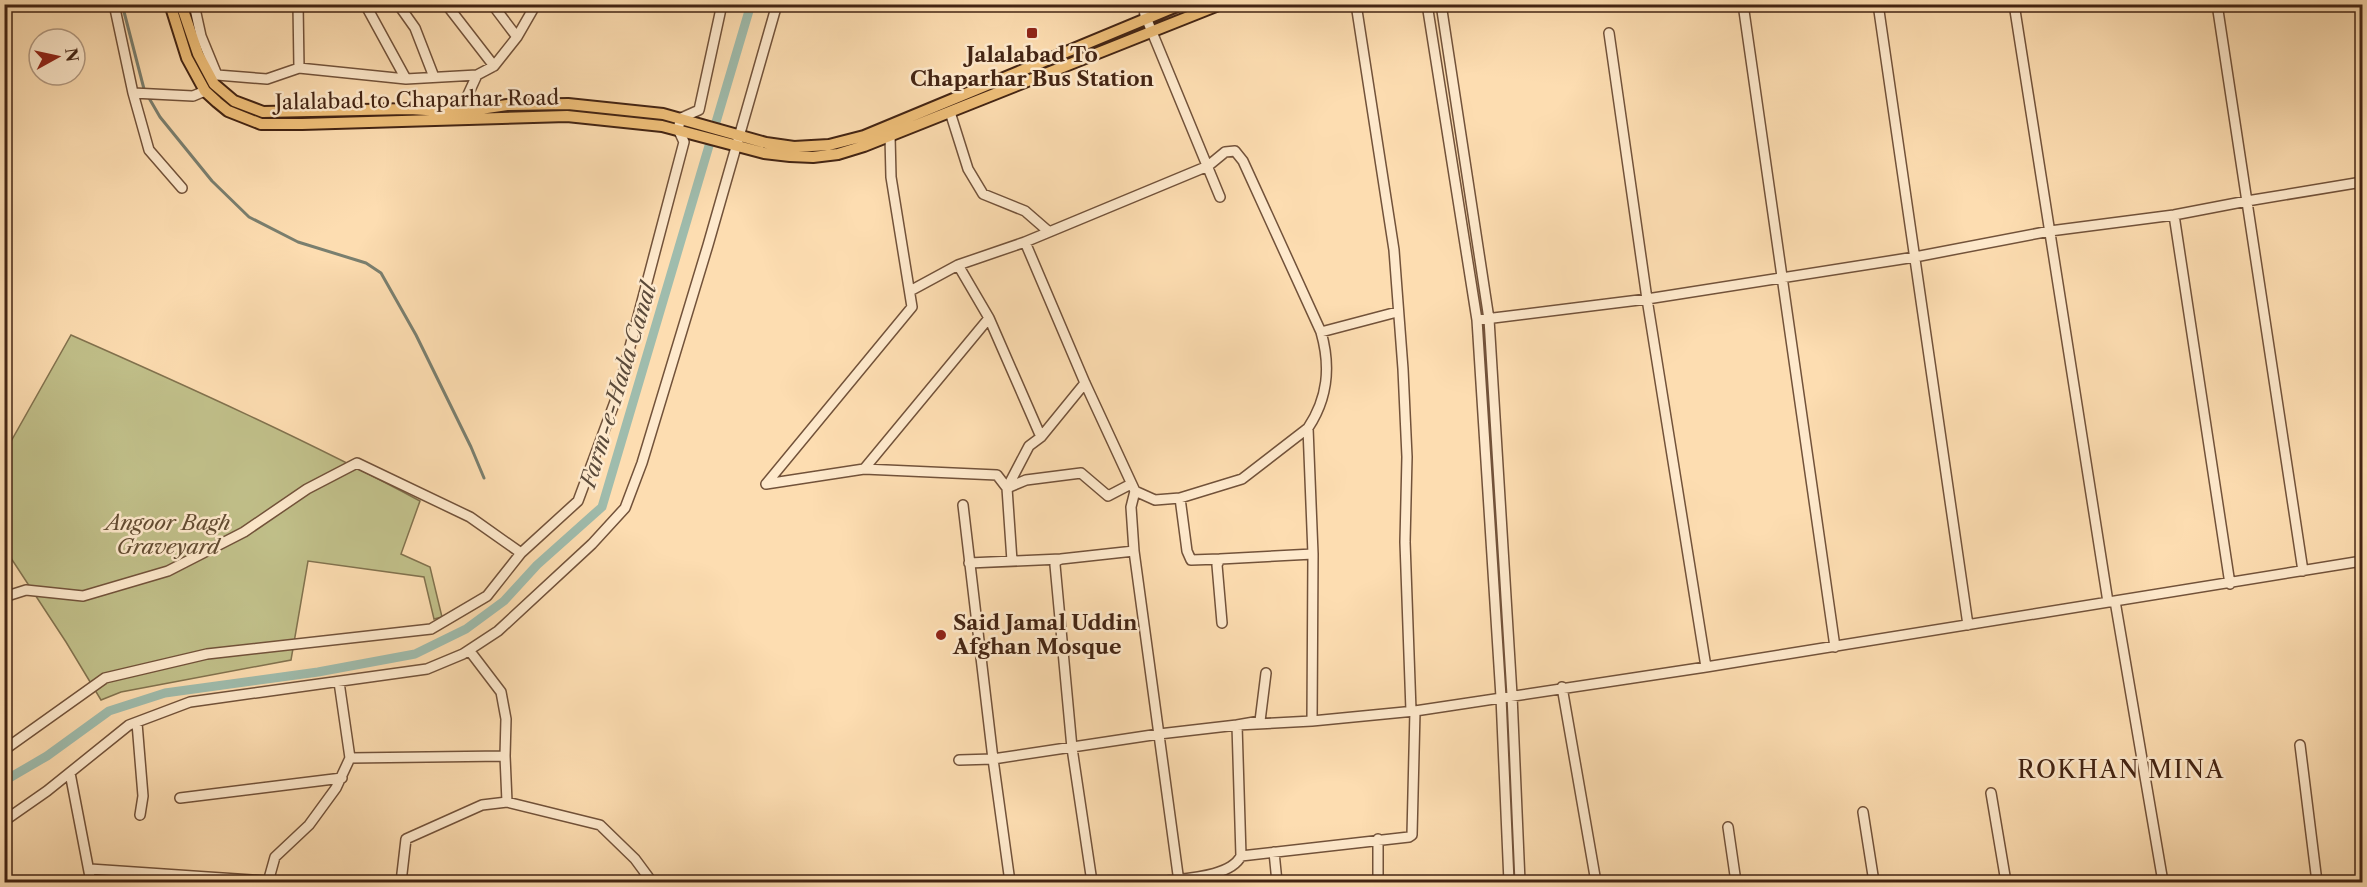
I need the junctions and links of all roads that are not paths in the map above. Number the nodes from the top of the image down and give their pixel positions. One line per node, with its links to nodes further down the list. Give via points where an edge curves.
1 (114, 4): 33 (street)
2 (170, 4): 32 (main road, Jalalabad to Chaparhar Road, via 187,58)
3 (181, 4): 34 (main road, Jalalabad to Chaparhar Road, via 198,54 214,84 248,107 263,112)
4 (194, 4): 28 (street, via 201,36 217,75 267,79)
5 (298, 4): 28 (street)
6 (365, 4): 31 (street)
7 (398, 4): 30 (street, via 414,28)
8 (446, 4): 27 (street)
9 (492, 4): 26 (street)
10 (536, 4): 26 (street)
11 (722, 4): 36 (street, via 699,110)
12 (777, 4): 40 (street)
13 (1143, 4): 23 (street)
14 (1182, 4): 23 (main road)
15 (1221, 4): 24 (main road)
16 (1356, 4): 55 (street, via 1394,250)
17 (1427, 4): 58 (street)
18 (1441, 4): 57 (street)
19 (1743, 4): 52 (street)
20 (1878, 4): 50 (street)
21 (2014, 4): 48 (street)
22 (2217, 4): 45 (street)
23 (1147, 19): 24 (street); 40 (main road, via 864,136 829,145 794,147)
24 (1152, 31): 35 (main road); 41 (street)
25 (1609, 33): 54 (street)
26 (517, 37): 27 (street)
27 (494, 66): 29 (street)
28 (299, 68): 31 (street)
29 (477, 75): 30 (street); 34 (street)
30 (434, 77): 31 (street)
31 (406, 79)
32 (205, 91): 33 (street, via 193,96); 37 (main road, Jalalabad to Chaparhar Road, via 228,111 261,124 567,116)
33 (133, 93): 43 (street, via 149,150)
34 (460, 112): 37 (main road, Jalalabad to Chaparhar Road, via 507,105 568,104)
35 (950, 112): 39 (main road); 47 (street, via 968,169 983,194 1025,211)
36 (686, 119): 37 (main road); 38 (street); 40 (main road)
37 (663, 120): 38 (main road)
38 (682, 130): 40 (main road); 69 (street, via 684,142 617,396 586,480 578,501)
39 (890, 136): 40 (main road, via 838,154 813,157 764,153); 53 (street, via 891,177)
40 (734, 138): 83 (street, via 708,245 626,508 498,631)
41 (1208, 166): 44 (street); 47 (street); 59 (street, via 1225,152 1235,151 1240,156)
42 (2362, 182): 45 (street)
43 (182, 188)
44 (1220, 197)
45 (2247, 201): 46 (street); 76 (street)
46 (2174, 215): 48 (street); 77 (street)
47 (1048, 231): 49 (street)
48 (2050, 231): 50 (street); 79 (street)
49 (1025, 242): 51 (street); 60 (street)
50 (1915, 257): 52 (street); 81 (street)
51 (958, 265): 53 (street); 56 (street)
52 (1780, 277): 54 (street); 82 (street)
53 (910, 291): 63 (street, via 912,307 766,484)
54 (1647, 298): 57 (street); 84 (street)
55 (1397, 312): 59 (street); 90 (street, via 1407,457 1406,542)
56 (989, 318): 62 (street); 63 (street)
57 (1489, 319): 58 (street); 88 (street)
58 (1477, 320): 89 (street)
59 (1322, 332): 61 (street, via 1327,380 1321,404)
60 (1085, 383): 62 (street); 65 (street)
61 (1308, 428): 66 (street, via 1242,479); 70 (street)
62 (1041, 437): 64 (street, via 1029,446)
63 (864, 469): 64 (street, via 997,475)
64 (1007, 488): 65 (street, via 1026,480 1081,473 1108,496); 73 (street)
65 (1133, 488): 66 (street, via 1155,500); 68 (street)
66 (1180, 498): 72 (street, via 1191,560)
67 (963, 505): 75 (street)
68 (1134, 551): 71 (street); 94 (street)
69 (521, 553): 78 (street, via 470,517 357,463 307,489 244,532 168,571 83,596 26,590); 97 (street, via 487,596 431,629 207,654 105,678)
70 (1313, 554): 72 (street); 91 (street)
71 (1061, 559): 73 (street); 96 (street, via 1055,565)
72 (1220, 559): 80 (street, via 1217,565)
73 (1012, 561): 75 (street)
74 (2362, 561): 76 (street)
75 (969, 563): 100 (street)
76 (2303, 571): 77 (street)
77 (2230, 584): 79 (street)
78 (4, 597)
79 (2112, 602): 81 (street); 131 (street)
80 (1222, 623)
81 (1968, 625): 82 (street)
82 (1834, 646): 84 (street)
83 (469, 650): 86 (street, via 427,669); 98 (street, via 501,692 506,719)
84 (1706, 667): 87 (street)
85 (1266, 673): 93 (street, via 1260,721)
86 (339, 682): 92 (street, via 190,702); 99 (street)
87 (1562, 687): 88 (street); 127 (street)
88 (1512, 695): 89 (street); 126 (street)
89 (1501, 697): 90 (street); 125 (street)
90 (1413, 711): 91 (street); 111 (street, via 1414,832 1409,837)
91 (1312, 721): 93 (street)
92 (137, 723): 102 (street, via 129,725); 108 (street, via 143,796)
93 (1237, 725): 94 (street); 113 (street)
94 (1159, 734): 96 (street); 115 (street)
95 (2300, 745): 132 (street)
96 (1072, 748): 100 (street); 121 (street)
97 (4, 750)
98 (505, 756): 99 (street); 106 (street)
99 (350, 758): 103 (street)
100 (993, 759): 101 (street); 120 (street)
101 (959, 760)
102 (70, 773): 109 (street); 114 (street)
103 (342, 778): 105 (street); 117 (street, via 309,825 275,857)
104 (1991, 793): 130 (street)
105 (180, 798)
106 (507, 802): 118 (street, via 482,805 406,838); 119 (street, via 600,825)
107 (1863, 812): 129 (street)
108 (140, 815)
109 (4, 821)
110 (1728, 826): 128 (street)
111 (1378, 839): 112 (street); 124 (street)
112 (1274, 852): 113 (street); 123 (street)
113 (1242, 856): 115 (street, via 1232,868)
114 (90, 869): 116 (street); 117 (street)
115 (1178, 881): 122 (street)
116 (91, 882)
117 (268, 882)
118 (401, 882)
119 (652, 882)
120 (1011, 882)
121 (1092, 882)
122 (1158, 882)
123 (1277, 882)
124 (1378, 882)
125 (1509, 882)
126 (1520, 882)
127 (1596, 882)
128 (1736, 882)
129 (1874, 882)
130 (2006, 882)
131 (2163, 882)
132 (2317, 882)

